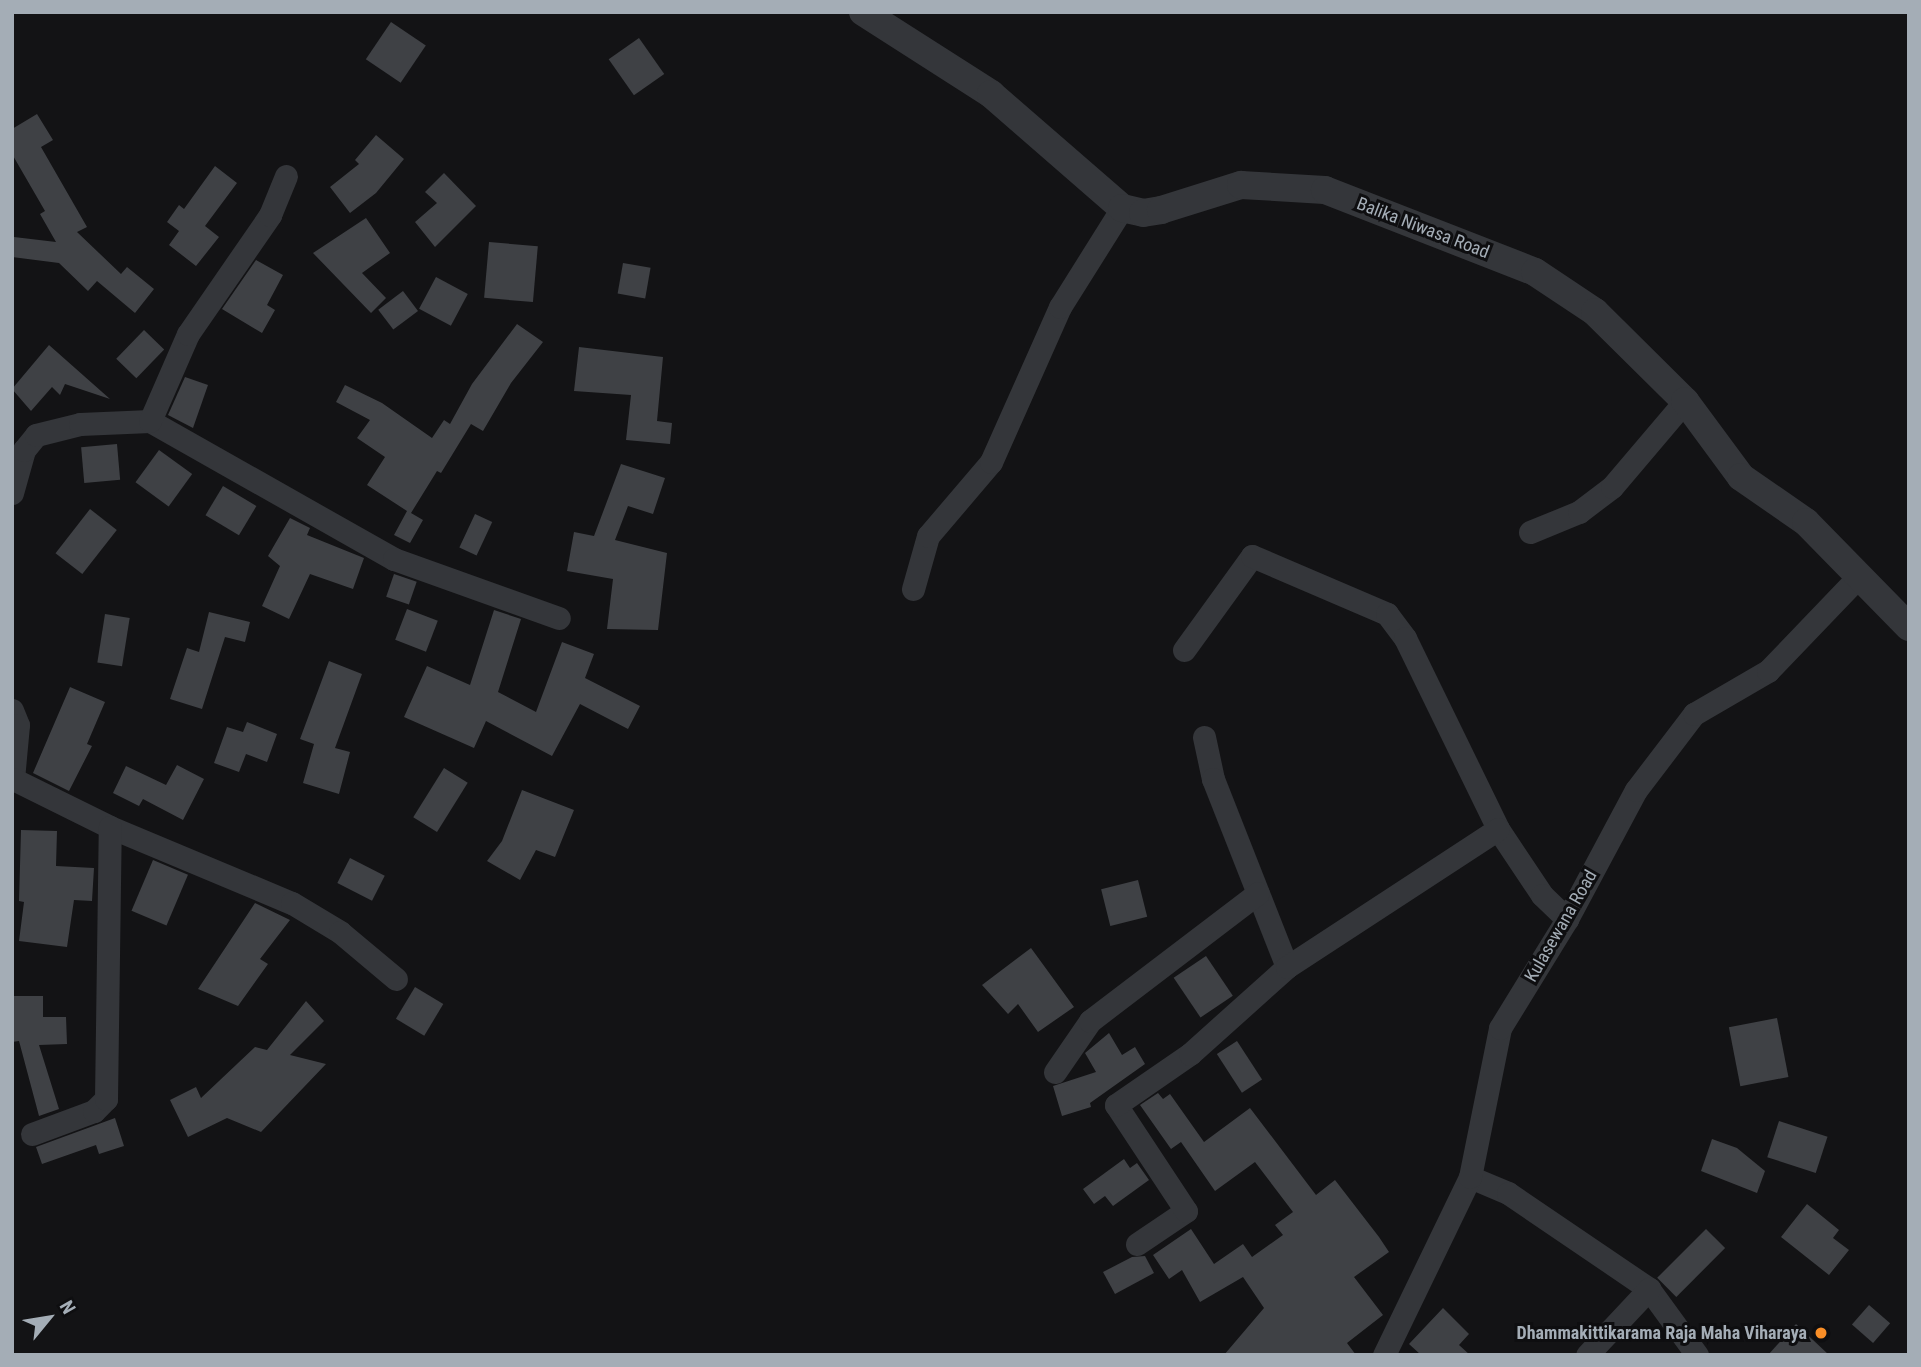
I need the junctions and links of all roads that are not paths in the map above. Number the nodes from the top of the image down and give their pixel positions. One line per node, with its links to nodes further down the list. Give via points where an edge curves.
1 (863, 12): 3 (street, via 991,94)
2 (286, 176): 5 (street, via 270,215 188,334)
3 (1122, 208): 4 (street, Balika Niwasa Road, via 1143,213 1161,210 1241,185 1325,190 1535,272 1595,312); 9 (street, via 1060,307 991,462 928,536)
4 (1685, 401): 7 (street, via 1612,487 1579,512); 8 (street, Balika Niwasa Road, via 1741,477 1806,522)
5 (150, 421): 6 (street, via 80,424 36,435 24,450); 10 (street, via 394,559)
6 (12, 493)
7 (1530, 531)
8 (1859, 576): 11 (street, Balika Niwasa Road); 19 (street, Kulasewana Road, via 1768,671 1694,714 1636,790)
9 (913, 589)
10 (559, 618)
11 (1909, 627)
12 (1184, 650): 17 (street, via 1252,556 1387,614 1405,638)
13 (12, 710): 15 (street, via 18,725)
14 (1204, 737): 18 (street, via 1213,779)
15 (13, 789): 16 (street)
16 (110, 827): 21 (street, via 292,903 340,932); 23 (street, via 106,1099 94,1111)
17 (1499, 828): 19 (street, via 1542,895); 20 (street)
18 (1258, 893): 20 (street); 22 (street, via 1090,1021)
19 (1567, 919): 24 (street, Kulasewana Road, via 1500,1028)
20 (1287, 967): 25 (street, via 1190,1054 1116,1105 1186,1211)
21 (396, 979)
22 (1055, 1072)
23 (32, 1134)
24 (1470, 1177): 26 (street, via 1508,1193); 27 (street, Kulasewana Road)
25 (1137, 1244)
26 (1649, 1289): 28 (street); 29 (street)
27 (1384, 1355)
28 (1587, 1355)
29 (1696, 1355)

